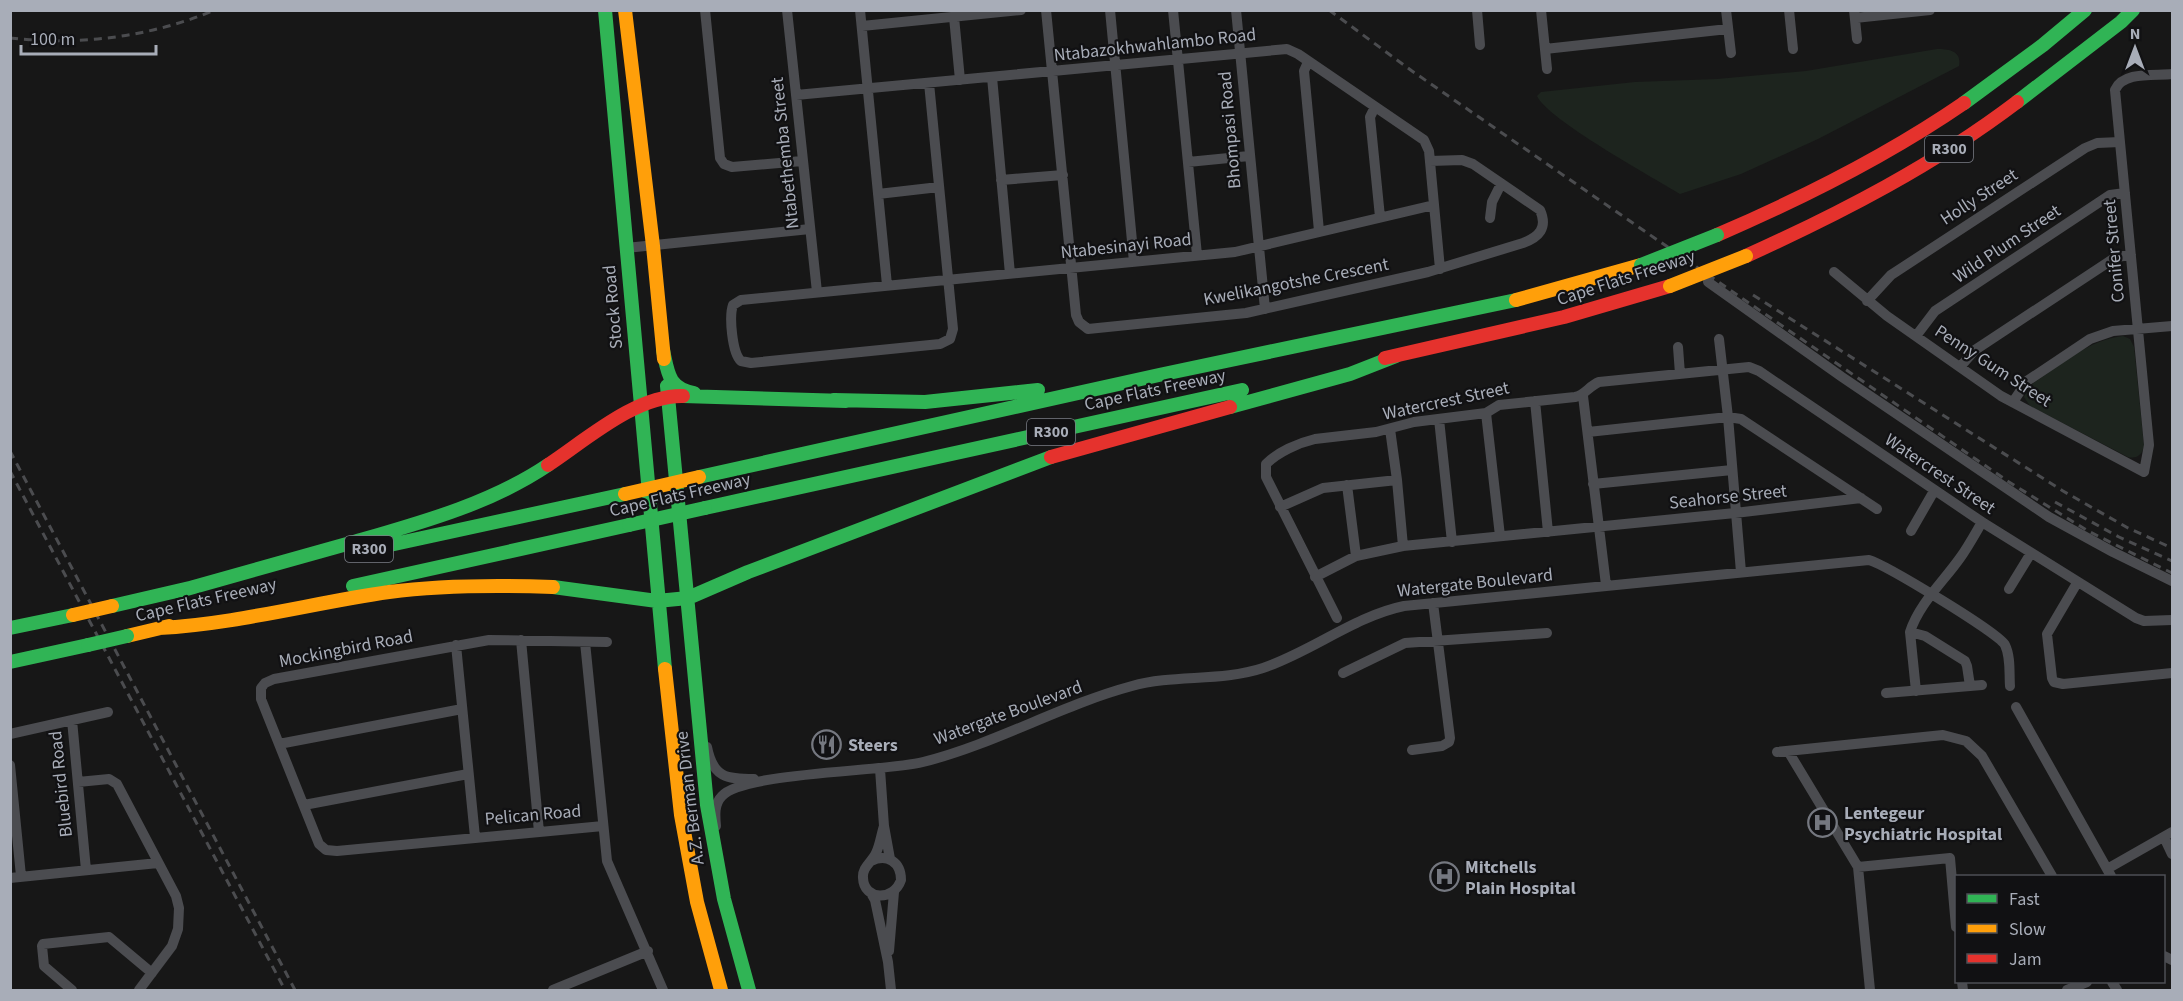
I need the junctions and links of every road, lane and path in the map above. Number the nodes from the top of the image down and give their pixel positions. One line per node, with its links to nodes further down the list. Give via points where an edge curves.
1 (605, 10): 58 (main road, Stock Road)
2 (626, 10): 56 (main road)
3 (705, 10): 42 (street, via 720,158 732,167)
4 (787, 10): 38 (street, Ntabethemba Street)
5 (860, 10): 20 (street)
6 (1021, 10): 19 (street)
7 (1046, 10): 32 (street)
8 (1110, 10): 30 (street)
9 (1173, 10): 28 (street)
10 (1236, 10): 26 (street, Bhompasi Road)
11 (1477, 10): 23 (street)
12 (1541, 10): 24 (street)
13 (1726, 10): 21 (street)
14 (1789, 10): 25 (street)
15 (1930, 10): 18 (street)
16 (2085, 10): 82 (main road, Cape Flats Freeway / R300, bridge, via 2018,66 1907,140 1772,212 1641,265 1515,300)
17 (2133, 10): 78 (main road, Cape Flats Freeway / R300, bridge, via 2039,87 1926,165 1746,256 1670,286 1572,316)
18 (1854, 14): 22 (street)
19 (954, 17): 20 (street); 35 (street)
20 (862, 26): 37 (street)
21 (1728, 29): 24 (street); 27 (street)
22 (1857, 39)
23 (1480, 45)
24 (1545, 49): 31 (street)
25 (1793, 49)
26 (1240, 53): 28 (street, Ntabazokhwahlambo Road); 29 (street, Ntabazokhwahlambo Road, via 1287,49); 41 (street, Bhompasi Road)
27 (1731, 53)
28 (1178, 59): 30 (street, Ntabazokhwahlambo Road); 44 (street)
29 (1308, 62): 39 (street, Ntabazokhwahlambo Road); 55 (street, via 1304,70)
30 (1115, 65): 32 (street, Ntabazokhwahlambo Road); 61 (street)
31 (1547, 69)
32 (1052, 72): 34 (street, Ntabazokhwahlambo Road); 45 (street)
33 (2172, 74): 40 (street, Conifer Street, via 2126,78 2120,82 2115,94)
34 (992, 77): 35 (street, Ntabazokhwahlambo Road); 46 (street)
35 (960, 80): 36 (street, Ntabazokhwahlambo Road)
36 (928, 83): 37 (street, Ntabazokhwahlambo Road); 48 (street)
37 (868, 88): 38 (street, Ntabazokhwahlambo Road); 50 (street)
38 (796, 95): 42 (street, Ntabethemba Street)
39 (1375, 107): 43 (street, Ntabazokhwahlambo Road, via 1422,138); 52 (street, via 1370,117)
40 (2120, 142): 49 (street, Conifer Street); 70 (street, Holly Street, via 2085,148 1891,275)
41 (1249, 156): 44 (street); 57 (street, Bhompasi Road)
42 (802, 161): 54 (street, Ntabethemba Street)
43 (1430, 161): 47 (street, via 1462,160); 51 (street, Ntabazokhwahlambo Road)
44 (1188, 162): 59 (street)
45 (1063, 175): 46 (street); 62 (street)
46 (1001, 180): 65 (street)
47 (1501, 184): 53 (street, via 1492,202); 63 (street, Kwelikangotshe Crescent, via 1540,210 1544,220 1541,233 1523,243)
48 (939, 187): 50 (street); 66 (street)
49 (2126, 193): 60 (street, Conifer Street); 74 (street, Wild Plum Street, via 2110,195 1935,311)
50 (878, 194): 68 (street)
51 (1434, 205): 52 (street, Ntabesinayi Road); 63 (street)
52 (1380, 218): 55 (street, Ntabesinayi Road)
53 (1490, 218)
54 (810, 229): 56 (street); 69 (street, Ntabethemba Street)
55 (1319, 231): 57 (street, Ntabesinayi Road)
56 (653, 246): 58 (street); 77 (main road)
57 (1258, 247): 59 (street, Ntabesinayi Road); 71 (street, Bhompasi Road)
58 (626, 248): 88 (main road, Stock Road)
59 (1197, 255): 61 (street, Ntabesinayi Road)
60 (2131, 255): 73 (street, Conifer Street); 79 (street, via 2116,257 1975,350)
61 (1134, 262): 62 (street, Ntabesinayi Road)
62 (1071, 268): 65 (street, Ntabesinayi Road); 71 (street, Kwelikangotshe Crescent, via 1076,315 1088,329)
63 (1440, 268): 71 (street, Kwelikangotshe Crescent)
64 (1834, 272): 70 (street, Penny Gum Street)
65 (1010, 274): 66 (street, Ntabesinayi Road)
66 (948, 279): 68 (street, Ntabesinayi Road); 69 (street, Ntabesinayi Road, via 953,329 946,343 751,363 737,357 733,305 741,300)
67 (1708, 282): 116 (street, via 2049,517)
68 (887, 285): 69 (street, Ntabesinayi Road)
69 (817, 292)
70 (1867, 301): 74 (street, Penny Gum Street)
71 (1265, 309)
72 (2172, 326): 73 (street)
73 (2138, 329): 87 (street, via 2113,331 2090,339 2027,381); 95 (street, Conifer Street, via 2149,445)
74 (1916, 336): 79 (street, Penny Gum Street)
75 (1719, 339): 80 (street)
76 (1678, 347): 81 (street)
77 (663, 350): 83 (main road); 85 (main road, via 672,384 686,393)
78 (1396, 356): 122 (main road, via 1350,374 1046,459); 128 (main road, Cape Flats Freeway / R300, bridge)
79 (1960, 367): 87 (street, Penny Gum Street)
80 (1722, 370): 81 (street, Watercrest Street); 90 (street); 99 (street, Watercrest Street, via 1749,367 1759,371)
81 (1680, 374): 84 (street, Watercrest Street, via 1599,382)
82 (1159, 375): 85 (main road, via 1130,375 953,400); 119 (main road, Cape Flats Freeway / R300, bridge)
83 (669, 396): 85 (main road); 88 (main road); 111 (main road, via 652,413 656,502); 122 (main road)
84 (1583, 396): 86 (street, Watercrest Street); 93 (street)
85 (846, 401)
86 (1535, 401): 89 (street, Watercrest Street, via 1499,405); 107 (street)
87 (2013, 402): 95 (street, Penny Gum Street)
88 (641, 405): 111 (main road, Stock Road); 119 (main road, via 534,475 467,506)
89 (1486, 413): 91 (street, Watercrest Street); 108 (street)
90 (1728, 417): 93 (street); 94 (street); 100 (street, via 1746,421)
91 (1439, 419): 92 (street, Watercrest Street); 109 (street)
92 (1390, 429): 96 (street); 101 (street, Watercrest Street, via 1305,441 1271,459 1265,472)
93 (1588, 432): 97 (street)
94 (1732, 470): 97 (street); 103 (street)
95 (2144, 472)
96 (1397, 480): 98 (street); 110 (street)
97 (1593, 484): 105 (street)
98 (1347, 485): 101 (street, via 1323,488); 113 (street)
99 (1934, 491): 104 (street, Watercrest Street); 106 (street)
100 (1861, 498): 102 (street); 103 (street, Seahorse Street)
101 (1280, 507): 115 (street, Watercrest Street)
102 (1877, 509)
103 (1735, 513): 105 (street, Seahorse Street); 114 (street)
104 (1982, 522): 112 (street, Watercrest Street); 121 (street)
105 (1599, 526): 107 (street); 118 (street)
106 (1911, 531)
107 (1548, 532): 108 (street)
108 (1500, 536): 109 (street)
109 (1452, 542): 110 (street)
110 (1403, 546): 113 (street)
111 (653, 547): 123 (main road, Stock Road)
112 (2031, 554): 117 (street, Watercrest Street); 120 (street)
113 (1356, 556): 115 (street)
114 (1740, 572): 118 (street, Watergate Boulevard); 121 (street, Watergate Boulevard, via 1869,560)
115 (1315, 577): 125 (street, Watercrest Street)
116 (2172, 580)
117 (2077, 583): 126 (street, Watercrest Street, via 2139,620); 138 (street, via 2047,634 2054,682)
118 (1605, 585): 124 (street, Watergate Boulevard)
119 (183, 590): 127 (main road, Cape Flats Freeway / R300, bridge)
120 (2008, 590)
121 (1932, 594): 129 (street); 141 (street, Watergate Boulevard, via 2004,644)
122 (688, 598): 123 (main road); 142 (main road, A.Z. Berman Drive)
123 (657, 601): 128 (main road, via 564,588 466,586 382,593 198,626); 184 (main road, A.Z. Berman Drive, via 681,815 697,902)
124 (1434, 603): 134 (street); 153 (street, Watergate Boulevard, via 1392,608 1260,669 1134,685 923,762)
125 (1336, 618)
126 (2172, 620)
127 (10, 628)
128 (159, 628): 136 (main road, Cape Flats Freeway / R300, bridge)
129 (1910, 632): 140 (street, via 1925,636 1965,661); 143 (street)
130 (1547, 633): 134 (street)
131 (521, 640): 132 (street, Mockingbird Road); 135 (street, Mockingbird Road); 160 (street)
132 (585, 642): 133 (street, Mockingbird Road); 158 (street)
133 (607, 642)
134 (1438, 642): 137 (street, via 1397,646); 151 (street, via 1449,742)
135 (456, 645): 146 (street); 150 (street, Mockingbird Road, via 265,683 261,699)
136 (10, 662)
137 (1343, 673)
138 (2172, 673)
139 (1982, 685): 140 (street)
140 (1970, 686): 143 (street)
141 (2010, 686)
142 (696, 688): 155 (street, Watergate Boulevard, via 713,766 730,778); 168 (main road, A.Z. Berman Drive)
143 (1916, 691): 144 (street)
144 (1886, 693)
145 (2016, 707): 170 (street)
146 (462, 709): 150 (street); 154 (street)
147 (108, 712): 148 (street)
148 (72, 720): 149 (street, Bluebird Road); 156 (street, Bluebird Road)
149 (10, 734)
150 (279, 744): 157 (street, Mockingbird Road)
151 (1412, 750)
152 (10, 765): 172 (street)
153 (880, 769): 155 (street, Watergate Boulevard); 159 (street)
154 (468, 774): 157 (street); 162 (street)
155 (766, 780): 168 (street, Watergate Boulevard, via 729,790 718,801)
156 (78, 782): 166 (street, via 114,781); 169 (street, Bluebird Road)
157 (304, 805): 162 (street, Mockingbird Road, via 319,844 326,850)
158 (603, 826): 160 (street, Pelican Road); 176 (street, Pelican Road, via 607,861)
159 (884, 826): 164 (street); 165 (street)
160 (539, 832): 162 (street, Pelican Road)
161 (2168, 835): 163 (street); 170 (street)
162 (475, 837)
163 (2172, 854)
164 (890, 859): 165 (street); 173 (street, via 901,873)
165 (871, 861): 174 (street, via 863,877)
166 (158, 863): 169 (street); 178 (street, via 179,908 176,939)
167 (1858, 867): 171 (street, via 1783,752 1943,735 1966,741 1982,756); 175 (street, via 1950,858); 187 (street)
168 (716, 868): 185 (main road, A.Z. Berman Drive)
169 (86, 870): 172 (street)
170 (2109, 873)
171 (2051, 875)
172 (16, 877)
173 (894, 892): 174 (street, via 883,896); 177 (street)
174 (871, 893): 177 (street)
175 (1955, 916)
176 (648, 951): 182 (street); 183 (street, Pelican Road)
177 (888, 962): 186 (street)
178 (152, 973): 180 (street, via 108,937 43,944 44,966); 181 (street)
179 (2083, 983): 188 (street)
180 (72, 990)
181 (138, 990)
182 (553, 990)
183 (663, 990)
184 (722, 990)
185 (749, 990)
186 (891, 990)
187 (1870, 990)
188 (2067, 990)

